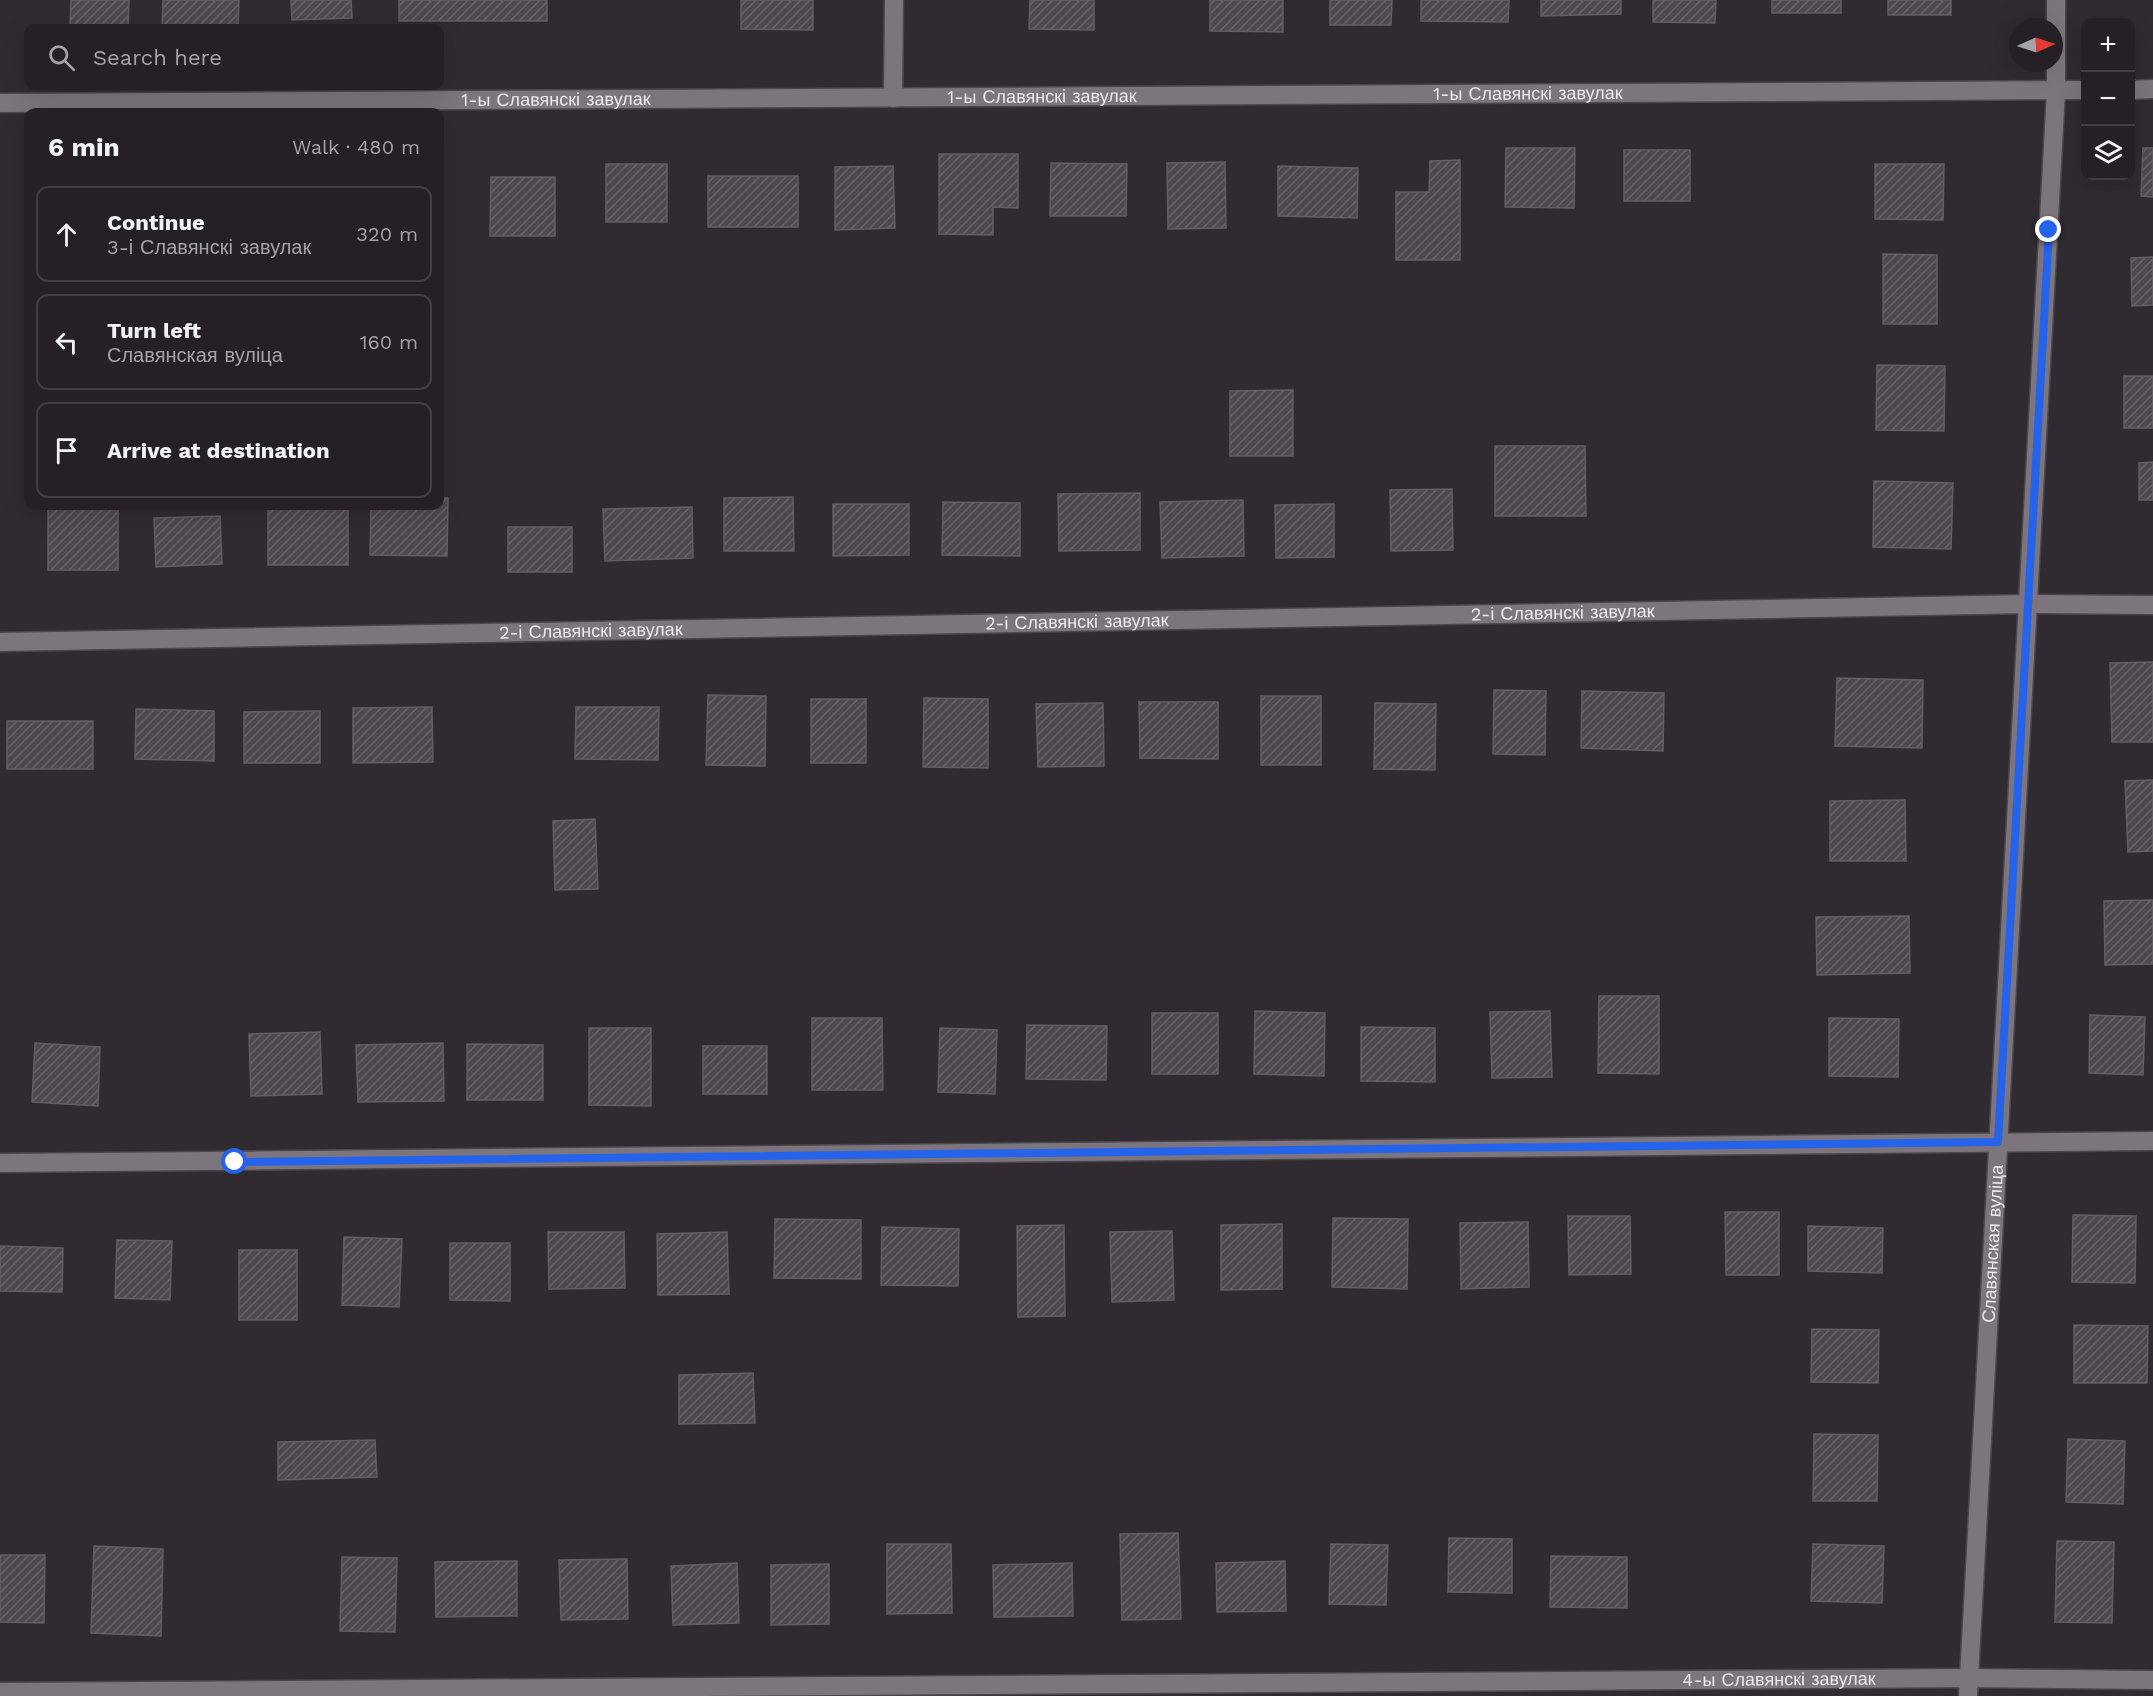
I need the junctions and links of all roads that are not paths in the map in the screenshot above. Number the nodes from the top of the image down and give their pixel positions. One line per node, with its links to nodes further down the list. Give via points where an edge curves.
1 (894, 0): 7 (street)
2 (2056, 0): 6 (street, Славянская вуліца)
3 (2081, 90): 6 (street, 1-ы Славянскі завулак)
4 (2135, 90): 5 (street)
5 (2153, 90)
6 (2056, 91): 7 (street, 1-ы Славянскі завулак); 9 (street, Славянская вуліца)
7 (893, 98): 8 (street, 1-ы Славянскі завулак)
8 (0, 103)
9 (2028, 604): 10 (street, 2-і Славянскі завулак); 11 (street, 2-і Славянскі завулак); 13 (street, Славянская вуліца)
10 (2153, 605)
11 (0, 642)
12 (2153, 1141): 13 (street)
13 (1998, 1142): 14 (street); 16 (street, Славянская вуліца)
14 (0, 1163)
15 (2153, 1680): 16 (street, 4-ы Славянскі завулак)
16 (1968, 1687): 17 (street, 4-ы Славянскі завулак)
17 (0, 1692)

